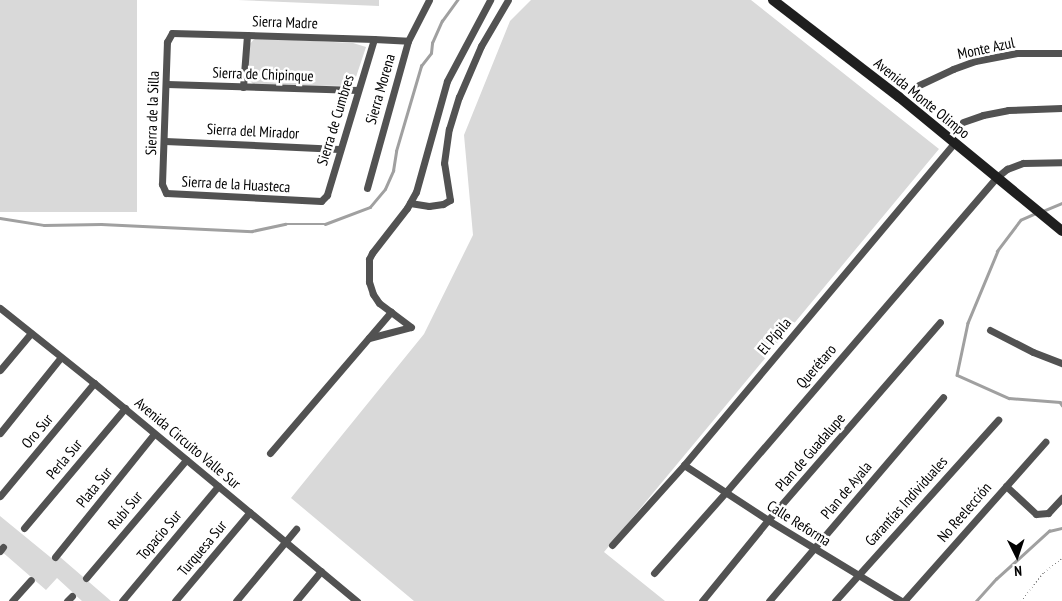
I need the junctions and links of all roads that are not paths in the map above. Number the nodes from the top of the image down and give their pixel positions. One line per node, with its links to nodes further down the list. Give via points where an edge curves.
1 (429, 0): 7 (street, Sierra Morena)
2 (490, 0): 24 (street, via 447,81 416,192)
3 (508, 0): 24 (street, via 481,46 449,129 444,163 450,200 429,206)
4 (773, 0): 17 (street, Avenida Monte Olimpo)
5 (247, 35): 6 (street, Sierra Madre); 8 (street, Sierra Madre, via 172,33); 12 (street)
6 (374, 39): 7 (street, Sierra Madre); 13 (street, Sierra de Cumbres)
7 (408, 41): 22 (street, Sierra Morena)
8 (167, 42): 10 (street, Sierra de la Silla)
9 (1062, 52): 11 (street, Monte Azul, via 1017,54 975,61)
10 (167, 84): 12 (street, Sierra de Chipinque); 16 (street, Sierra de la Silla)
11 (919, 85)
12 (243, 87): 13 (street, Sierra de Chipinque)
13 (358, 90): 18 (street, Sierra de Cumbres)
14 (1062, 108): 15 (street, via 1008,110)
15 (963, 122)
16 (165, 141): 18 (street, Sierra del Mirador); 21 (street, Sierra de la Silla)
17 (954, 143): 20 (street, Avenida Monte Olimpo); 44 (street, El Pípila)
18 (340, 149): 23 (street, Sierra de Cumbres, via 327,195)
19 (1062, 162): 20 (street, Querétaro, via 1013,166)
20 (997, 177): 25 (street, Avenida Monte Olimpo); 47 (street, Querétaro)
21 (162, 184): 23 (street, Sierra de la Huasteca, via 166,193 171,195)
22 (367, 188)
23 (315, 202)
24 (410, 203): 27 (street, via 369,259 369,282 373,294)
25 (1062, 231)
26 (0, 308): 30 (street, Avenida Circuito Valle Sur)
27 (391, 312): 31 (street); 31 (street, via 411,327)
28 (940, 322): 51 (street, Plan de Guadalupe)
29 (990, 330): 33 (street)
30 (31, 333): 32 (street, Avenida Circuito Valle Sur); 34 (street)
31 (369, 338): 42 (street)
32 (61, 357): 35 (street, Avenida Circuito Valle Sur); 39 (street)
33 (1062, 363)
34 (0, 370)
35 (94, 383): 37 (street, Avenida Circuito Valle Sur); 48 (street, Oro Sur)
36 (943, 397): 56 (street, Plan de Ayala)
37 (125, 408): 40 (street, Avenida Circuito Valle Sur); 52 (street, Perla Sur)
38 (998, 420): 60 (street, Garantías Individuales)
39 (0, 433)
40 (154, 434): 43 (street, Avenida Circuito Valle Sur); 57 (street, Plata Sur)
41 (1045, 442): 46 (street, No Reelección)
42 (270, 453)
43 (186, 460): 45 (street, Avenida Circuito Valle Sur); 61 (street, Rubí Sur)
44 (684, 465): 47 (street, Calle Reforma); 55 (street, El Pípila)
45 (218, 486): 50 (street, Avenida Circuito Valle Sur); 65 (street, Topacio Sur)
46 (1006, 486): 49 (street, via 1036,514 1048,513); 72 (street, No Reelección)
47 (726, 493): 51 (street, Calle Reforma); 59 (street, Querétaro)
48 (0, 496)
49 (1062, 498)
50 (250, 512): 54 (street, Avenida Circuito Valle Sur); 66 (street, Turquesa Sur)
51 (768, 520): 56 (street, Calle Reforma); 69 (street, Plan de Guadalupe)
52 (24, 528)
53 (296, 528): 54 (street)
54 (286, 541): 58 (street, Avenida Circuito Valle Sur); 67 (street)
55 (612, 545)
56 (814, 549): 60 (street, Calle Reforma); 70 (street, Plan de Ayala)
57 (55, 557)
58 (321, 571): 63 (street, Avenida Circuito Valle Sur); 68 (street)
59 (654, 573)
60 (857, 575): 71 (street, Garantías Individuales); 72 (street, Calle Reforma)
61 (86, 578)
62 (31, 580): 64 (street)
63 (352, 600)
64 (12, 601)
65 (122, 601)
66 (175, 601)
67 (236, 601)
68 (296, 601)
69 (702, 601)
70 (769, 601)
71 (836, 601)
72 (903, 601)

